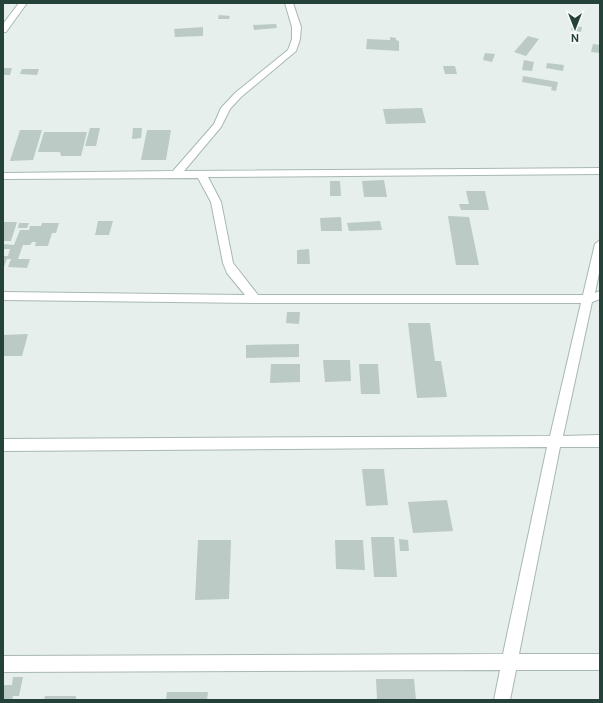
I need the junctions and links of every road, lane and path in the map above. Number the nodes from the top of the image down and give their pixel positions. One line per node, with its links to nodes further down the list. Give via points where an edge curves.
1 (23, 3): 3 (street)
2 (289, 3): 5 (street, via 298,28 292,51 238,95 226,108 218,125)
3 (3, 30)
4 (600, 171): 6 (street)
5 (176, 174): 6 (street); 7 (street)
6 (202, 175): 11 (street, via 216,202 228,263)
7 (3, 176)
8 (600, 244): 10 (street)
9 (3, 296): 11 (street)
10 (594, 297): 11 (street); 12 (street)
11 (255, 299)
12 (555, 441): 13 (street); 14 (street); 15 (street)
13 (600, 441)
14 (3, 445)
15 (510, 662): 16 (street); 17 (street); 18 (street)
16 (600, 662)
17 (3, 664)
18 (502, 700)

